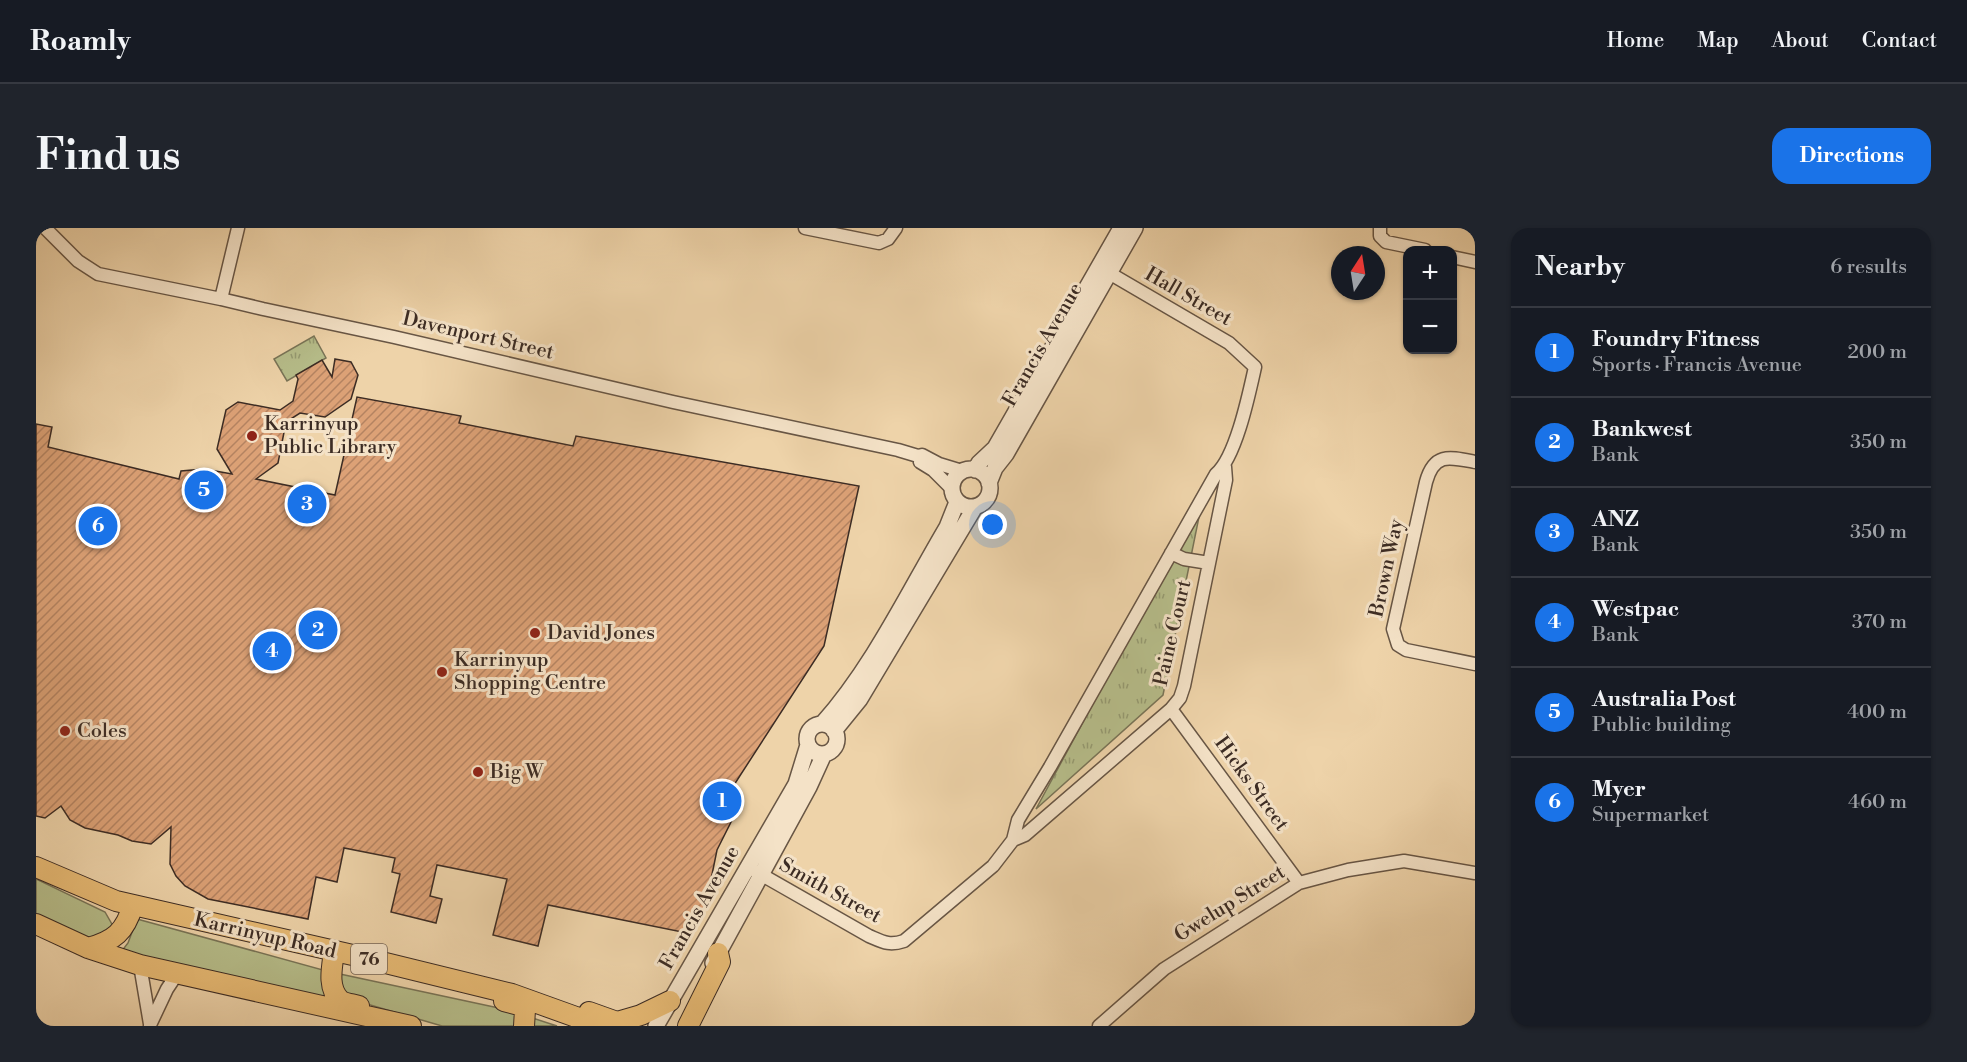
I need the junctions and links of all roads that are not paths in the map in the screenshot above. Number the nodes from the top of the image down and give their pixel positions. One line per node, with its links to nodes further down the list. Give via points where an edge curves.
1 (45, 228): 12 (street, Davenport Street, via 78,261 98,274)
2 (238, 228): 12 (street)
3 (805, 228): 4 (street, via 879,243)
4 (896, 228)
5 (1121, 228): 11 (street, Francis Avenue)
6 (1135, 228): 11 (street, Francis Avenue)
7 (1380, 228): 8 (street, via 1380,236 1386,242)
8 (1406, 246)
9 (1457, 258): 10 (street)
10 (1475, 261)
11 (1103, 270): 13 (street, Hall Street, via 1229,343); 17 (street, Francis Avenue, via 994,448); 18 (street, Francis Avenue)
12 (221, 299): 14 (street, Davenport Street)
13 (1255, 367): 16 (street, Paine Court)
14 (918, 456): 17 (street, Davenport Street); 19 (street, Davenport Street)
15 (1475, 462): 23 (street, Brown Way, via 1442,459 1428,474 1393,629 1398,645 1406,650)
16 (1225, 467): 21 (street, Paine Court, via 1216,474); 22 (street, Paine Court, via 1226,480)
17 (969, 471): 18 (street, via 986,477); 19 (street, via 954,478)
18 (989, 483): 20 (street, via 985,501)
19 (954, 495): 20 (street, via 962,506); 25 (street, Francis Avenue, via 947,527)
20 (975, 507): 25 (street, Francis Avenue, via 860,699)
21 (1172, 553): 22 (street); 28 (street, Paine Court, via 1018,820)
22 (1209, 563): 24 (street, Paine Court, via 1184,686)
23 (1475, 664)
24 (1171, 708): 28 (street, Paine Court, via 1024,835); 32 (street, Hicks Street)
25 (828, 727): 26 (street, Francis Avenue, via 812,727); 27 (street, Francis Avenue, via 836,735 836,745)
26 (808, 745): 27 (street); 30 (street, Francis Avenue, via 796,784)
27 (824, 754): 30 (street, Francis Avenue)
28 (1013, 840): 35 (street, Paine Court, via 993,866 904,941)
29 (36, 867): 33 (highway, Karrinyup Road / 76)
30 (754, 871): 35 (street, Smith Street, via 869,936); 38 (street, Francis Avenue); 42 (street, Francis Avenue)
31 (1475, 873): 32 (street, Gwelup Street, via 1404,861)
32 (1299, 883): 51 (street, Gwelup Street, via 1164,969)
33 (133, 905): 36 (highway, via 128,921 117,935 106,944); 37 (highway, Karrinyup Road / 76)
34 (36, 924): 36 (highway)
35 (894, 944)
36 (88, 948): 39 (highway)
37 (334, 952): 41 (highway, Karrinyup Road / 76); 45 (highway, via 331,975 341,1001 410,1019)
38 (718, 953): 49 (street, Francis Avenue); 50 (highway, via 720,962)
39 (140, 965): 40 (highway); 43 (street)
40 (177, 974): 43 (street); 44 (highway)
41 (477, 986): 42 (highway, via 490,981 617,1022); 46 (highway, via 485,995 523,1006); 47 (highway, Karrinyup Road / 76, via 512,994)
42 (670, 1001): 48 (street, Francis Avenue)
43 (150, 1025)
44 (411, 1026)
45 (417, 1026)
46 (524, 1026)
47 (601, 1026)
48 (656, 1026)
49 (678, 1026)
50 (688, 1026)
51 (1099, 1026)

